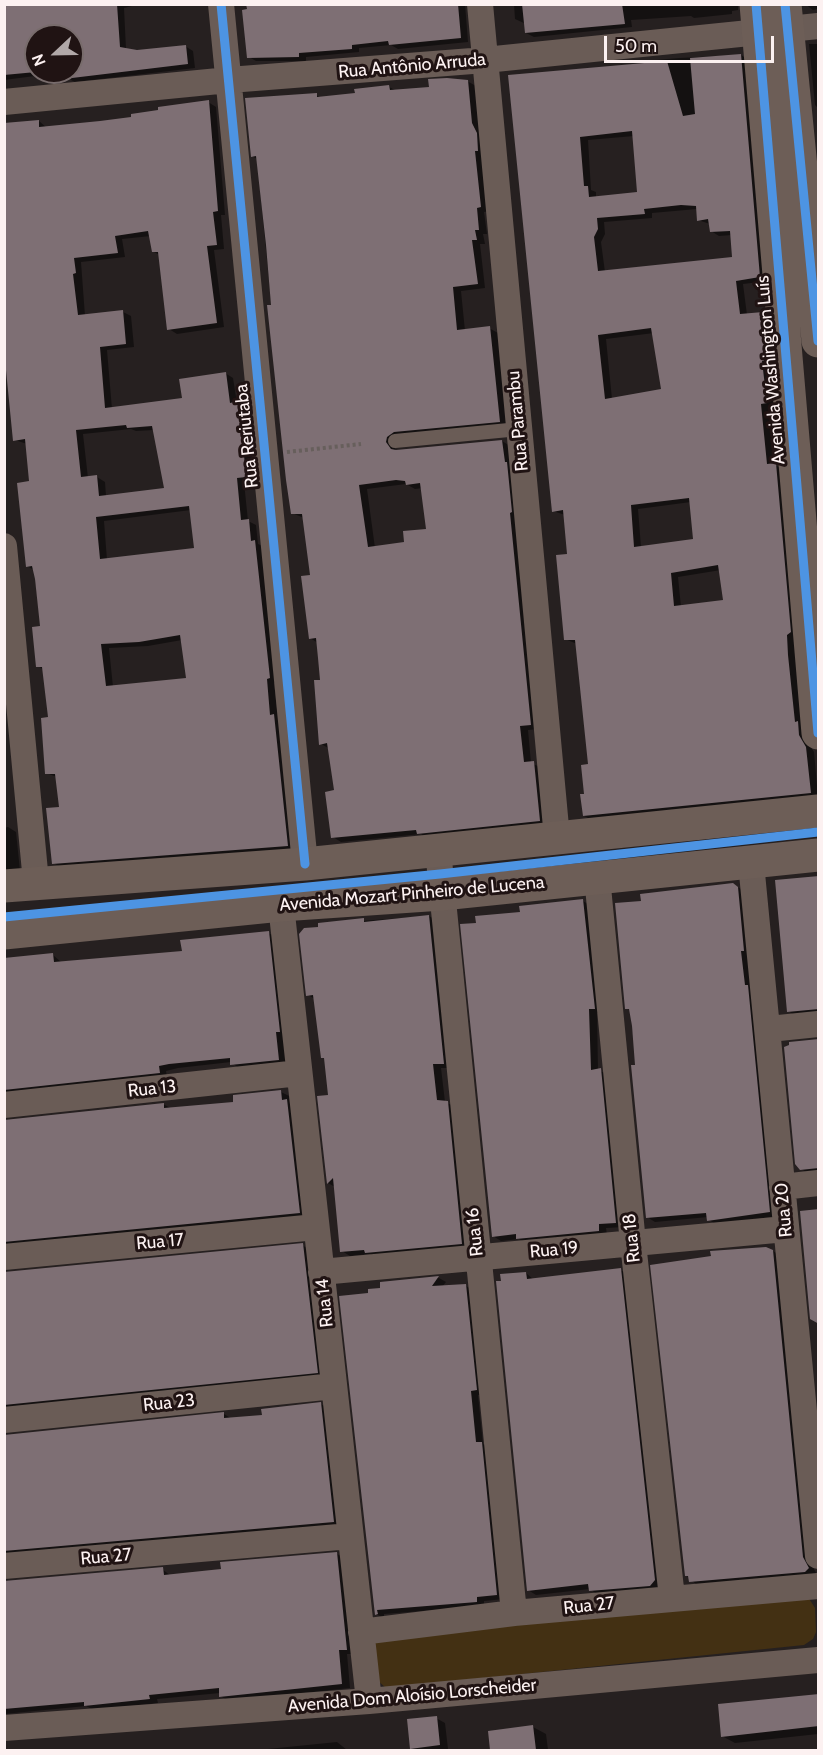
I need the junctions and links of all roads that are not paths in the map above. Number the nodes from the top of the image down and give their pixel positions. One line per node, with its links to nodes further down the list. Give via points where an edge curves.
1 (221, 4): 5 (street, Rua Reriutaba)
2 (480, 4): 4 (street, Rua Parambu)
3 (781, 19): 4 (street, Rua Antônio Arruda); 7 (main road); 9 (main road, Avenida Washington Luís)
4 (485, 60): 5 (street, Rua Antônio Arruda); 10 (street, Rua Parambu)
5 (229, 80): 6 (street, Rua Antônio Arruda); 19 (street, Rua Reriutaba)
6 (4, 102)
7 (819, 341)
8 (819, 355): 9 (main road)
9 (786, 359): 13 (main road, Avenida Washington Luís)
10 (519, 429): 11 (lane); 15 (street, Rua Parambu)
11 (395, 441)
12 (4, 546): 21 (street)
13 (819, 733)
14 (819, 811): 15 (main road)
15 (556, 838): 16 (main road)
16 (438, 850): 19 (main road); 22 (street, Rua 16)
17 (819, 855): 18 (main road, Avenida Mozart Pinheiro de Lucena)
18 (751, 863): 20 (main road, Avenida Mozart Pinheiro de Lucena); 26 (street, Rua 20)
19 (305, 864): 21 (main road)
20 (597, 877): 22 (main road, Avenida Mozart Pinheiro de Lucena); 33 (street, Rua 18)
21 (20, 884)
22 (442, 894): 23 (main road, Avenida Mozart Pinheiro de Lucena); 35 (street, Rua 16)
23 (281, 905): 24 (main road, Avenida Mozart Pinheiro de Lucena); 27 (street, Rua 14)
24 (4, 933)
25 (819, 1024): 26 (street)
26 (768, 1029): 30 (street, Rua 20)
27 (299, 1073): 28 (street, Rua 13); 31 (street, Rua 14)
28 (4, 1105)
29 (819, 1183): 30 (street)
30 (782, 1187): 32 (street, Rua 20)
31 (316, 1227): 34 (street, Rua 17); 36 (street, Rua 14)
32 (786, 1229): 33 (street, Rua 19); 37 (street, Rua 20)
33 (633, 1243): 35 (street, Rua 19); 45 (street, Rua 18)
34 (4, 1257)
35 (477, 1257): 36 (street, Rua 19); 46 (street, Rua 16)
36 (321, 1272): 38 (street, Rua 14)
37 (808, 1338): 40 (street, Rua 20)
38 (334, 1386): 39 (street, Rua 23); 41 (street, Rua 14)
39 (4, 1419)
40 (816, 1494): 42 (street, Rua 20)
41 (350, 1536): 43 (street, Rua 27); 47 (street, Rua 14)
42 (819, 1556)
43 (4, 1566)
44 (819, 1586): 45 (street, Rua 27)
45 (672, 1598): 46 (street, Rua 27)
46 (514, 1613): 47 (street, Rua 27)
47 (361, 1632): 49 (street, Rua 14)
48 (819, 1660): 49 (street, Avenida Dom Aloísio Lorscheider)
49 (369, 1701): 50 (street, Avenida Dom Aloísio Lorscheider)
50 (4, 1728)

